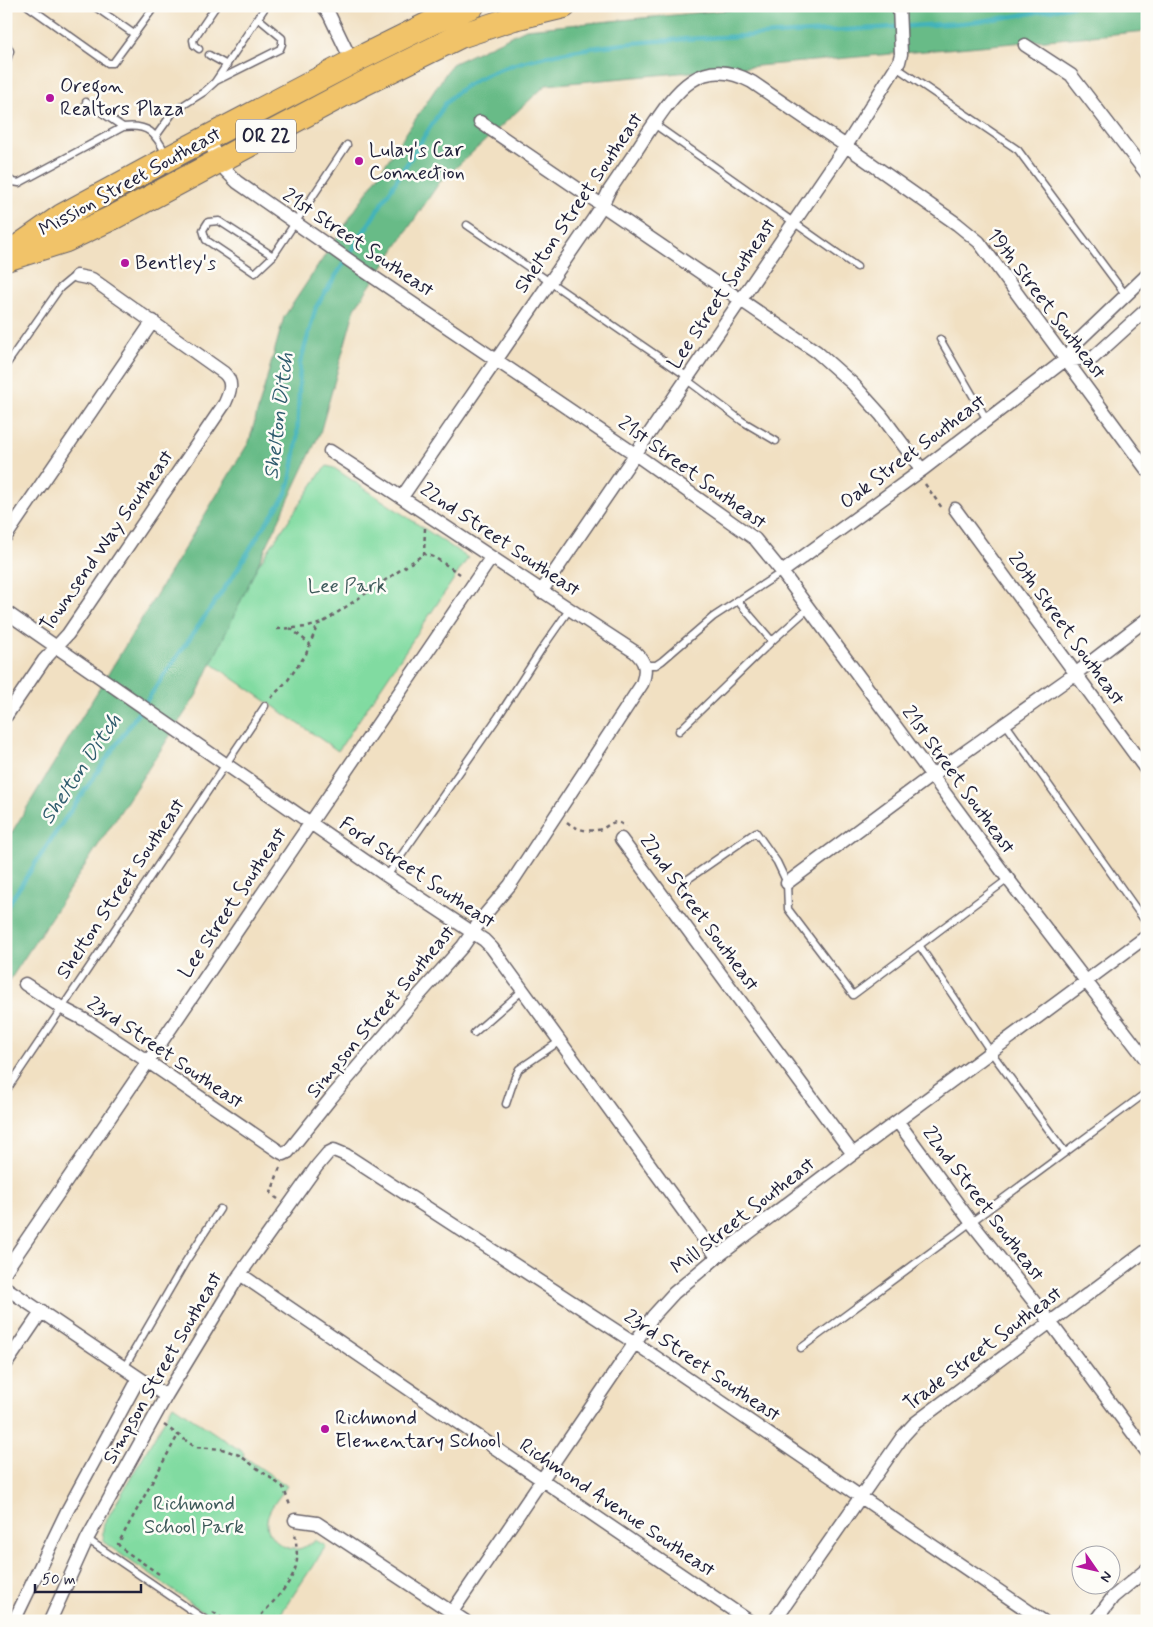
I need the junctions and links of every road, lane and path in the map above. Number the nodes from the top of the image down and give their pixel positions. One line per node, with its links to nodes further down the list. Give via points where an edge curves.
1 (28, 6): 11 (lane, via 108,64 113,63)
2 (94, 6): 11 (lane)
3 (155, 6): 11 (lane)
4 (216, 6): 14 (lane, via 193,40)
5 (266, 6): 10 (lane)
6 (323, 6): 16 (street)
7 (472, 6): 16 (highway, Mission Street Southeast / OR 22)
8 (564, 6): 21 (highway, Mission Street Southeast / OR 22, via 460,36)
9 (899, 6): 19 (street, Lee Street Southeast, via 901,58)
10 (258, 18): 18 (lane); 20 (lane, via 282,38 280,49)
11 (134, 34)
12 (6, 43): 17 (lane, via 10,51)
13 (1025, 46): 32 (street, via 1071,75)
14 (199, 49)
15 (210, 55): 18 (lane)
16 (352, 62): 21 (street); 27 (highway, Mission Street Southeast / OR 22)
17 (6, 63)
18 (227, 65): 20 (lane)
19 (896, 67): 29 (street, Lee Street Southeast); 44 (lane, via 1018,150)
20 (215, 82): 26 (lane, via 174,111)
21 (362, 84): 31 (highway, Mission Street Southeast / OR 22)
22 (86, 102): 25 (lane)
23 (480, 122): 34 (street)
24 (654, 124): 29 (street, Shelton Street Southeast, via 673,96 688,83 705,74 738,74); 34 (street, Shelton Street Southeast, via 609,190); 36 (lane)
25 (122, 127): 26 (lane, via 133,126); 33 (lane, via 19,182)
26 (156, 136): 30 (lane)
27 (207, 138): 30 (highway, Mission Street Southeast / OR 22); 31 (street, 21st Street Southeast)
28 (348, 145): 35 (lane)
29 (846, 146): 36 (street, Lee Street Southeast); 50 (street, 19th Street Southeast, via 978,242)
30 (169, 158): 39 (highway, Mission Street Southeast / OR 22, via 62,216)
31 (220, 161): 35 (street, 21st Street Southeast, via 237,182); 39 (highway, Mission Street Southeast / OR 22, via 66,240)
32 (1147, 174)
33 (6, 177)
34 (602, 206): 43 (street, Shelton Street Southeast); 45 (street)
35 (295, 222): 38 (lane); 49 (street, 21st Street Southeast)
36 (794, 222): 40 (lane); 45 (street, Lee Street Southeast)
37 (466, 225): 43 (lane)
38 (273, 256): 38 (lane, via 219,221 208,222 203,230 206,240 255,273)
39 (6, 257)
40 (857, 267)
41 (1147, 274): 44 (street, Oak Street Southeast)
42 (77, 276): 47 (street, via 92,279); 51 (lane, via 60,288)
43 (549, 283): 49 (street, Shelton Street Southeast); 52 (lane)
44 (1125, 294): 50 (street, Oak Street Southeast, via 1078,341)
45 (741, 301): 52 (street, Lee Street Southeast); 57 (street, via 817,352 853,384)
46 (1145, 315): 50 (street, via 1093,358)
47 (153, 321): 62 (street); 78 (street, Townsend Way Southeast, via 229,377 230,393 68,634)
48 (940, 339): 53 (lane)
49 (496, 360): 56 (street, 21st Street Southeast); 59 (street, Shelton Street Southeast)
50 (1065, 360): 53 (street, Oak Street Southeast); 58 (street, 19th Street Southeast)
51 (6, 366)
52 (688, 378): 54 (lane, via 742,421); 56 (street, Lee Street Southeast)
53 (987, 420): 57 (street, Oak Street Southeast)
54 (776, 441)
55 (330, 451): 59 (street, 22nd Street Southeast)
56 (635, 454): 65 (street, 21st Street Southeast, via 755,539); 67 (street, Lee Street Southeast)
57 (922, 470): 60 (path, via 922,480 944,509); 65 (street, Oak Street Southeast)
58 (1147, 470)
59 (402, 497): 64 (street, 22nd Street Southeast)
60 (955, 509): 80 (street, 20th Street Southeast)
61 (425, 526): 63 (path)
62 (6, 536)
63 (424, 554): 66 (path); 73 (path)
64 (490, 558): 67 (street, 22nd Street Southeast); 89 (street, Lee Street Southeast)
65 (782, 572): 68 (lane); 69 (street, 21st Street Southeast)
66 (460, 574)
67 (541, 592): 70 (street, 22nd Street Southeast)
68 (737, 600): 76 (lane); 79 (lane, via 690,635 662,661)
69 (808, 608): 76 (lane); 87 (street, 21st Street Southeast)
70 (569, 610): 79 (street, 22nd Street Southeast, via 635,652); 91 (lane)
71 (6, 612): 78 (street, Ford Street Southeast)
72 (1147, 619): 80 (street)
73 (318, 624): 74 (path); 77 (path)
74 (289, 627): 75 (path); 77 (path)
75 (277, 629)
76 (772, 641): 84 (lane)
77 (310, 644): 81 (path, via 288,680)
78 (56, 647): 82 (street, Townsend Way Southeast); 85 (street, Ford Street Southeast)
79 (645, 665): 88 (street, Simpson Street Southeast, via 642,684)
80 (1075, 674): 83 (street); 86 (street, 20th Street Southeast)
81 (265, 706): 85 (lane, Shelton Street Southeast)
82 (6, 716)
83 (1005, 723): 87 (street); 95 (lane)
84 (679, 731)
85 (227, 765): 89 (street, Ford Street Southeast); 102 (lane, Shelton Street Southeast)
86 (1147, 771)
87 (931, 776): 92 (street, 21st Street Southeast); 93 (street)
88 (556, 814): 90 (path, via 580,829 597,830 608,824 623,824 627,829); 96 (street, Simpson Street Southeast, via 516,876)
89 (310, 823): 91 (street, Ford Street Southeast); 107 (street, Lee Street Southeast)
90 (621, 839): 115 (street, 22nd Street Southeast)
91 (387, 876): 96 (street, Ford Street Southeast)
92 (1008, 879): 98 (lane); 99 (street, 21st Street Southeast)
93 (787, 883): 94 (lane, via 756,832); 98 (lane, via 788,909 853,995)
94 (681, 884)
95 (1147, 924)
96 (472, 932): 101 (street, Ford Street Southeast, via 492,948); 114 (street, Simpson Street Southeast)
97 (1147, 936): 99 (street, Mill Street Southeast)
98 (919, 945): 105 (lane)
99 (1086, 981): 105 (street, Mill Street Southeast); 106 (street, 21st Street Southeast)
100 (25, 984): 102 (street, 23rd Street Southeast)
101 (523, 990): 103 (lane); 104 (street, Ford Street Southeast)
102 (62, 1008): 107 (street, 23rd Street Southeast); 108 (lane, Shelton Street Southeast)
103 (474, 1033)
104 (560, 1041): 110 (lane, via 519,1069); 120 (street, Ford Street Southeast)
105 (991, 1052): 111 (street, Mill Street Southeast); 113 (lane)
106 (1147, 1060)
107 (147, 1061): 114 (street, 23rd Street Southeast); 121 (street, Lee Street Southeast)
108 (6, 1091)
109 (1147, 1092): 113 (lane)
110 (506, 1104)
111 (898, 1122): 115 (street, Mill Street Southeast); 118 (street, 22nd Street Southeast)
112 (334, 1150): 116 (street, Simpson Street Southeast, via 317,1166); 126 (street, 23rd Street Southeast, via 346,1154)
113 (1065, 1152): 118 (lane)
114 (284, 1154): 116 (path, via 271,1192)
115 (853, 1154): 120 (street, Mill Street Southeast)
116 (288, 1206): 122 (street, Simpson Street Southeast)
117 (220, 1209): 129 (lane)
118 (971, 1222): 125 (street, 22nd Street Southeast); 127 (lane)
119 (1144, 1254): 125 (street, Trade Street Southeast)
120 (718, 1257): 126 (street, Mill Street Southeast, via 674,1293)
121 (6, 1270)
122 (240, 1274): 131 (street, Simpson Street Southeast); 135 (street, Richmond Avenue Southeast)
123 (6, 1288): 124 (street)
124 (42, 1311): 128 (street); 129 (street)
125 (1050, 1322): 134 (street, 22nd Street Southeast); 136 (street, Trade Street Southeast, via 915,1423)
126 (635, 1343): 135 (street, Mill Street Southeast); 136 (street, 23rd Street Southeast)
127 (801, 1348)
128 (6, 1364)
129 (124, 1368): 130 (street)
130 (139, 1378): 131 (street); 143 (street, Simpson Street Southeast, via 67,1511)
131 (166, 1396): 132 (street, Simpson Street Southeast)
132 (153, 1418): 133 (path); 138 (street, Simpson Street Southeast)
133 (178, 1435): 137 (path, via 196,1447 235,1453 283,1487); 140 (path, via 118,1544)
134 (1147, 1452)
135 (542, 1480): 142 (street, Mill Street Southeast); 149 (street, Richmond Avenue Southeast)
136 (861, 1496): 150 (street, Trade Street Southeast); 151 (street, 23rd Street Southeast)
137 (295, 1520): 142 (street, via 317,1523); 147 (path, via 295,1566 286,1585)
138 (87, 1539): 144 (street, Simpson Street Southeast); 145 (lane)
139 (1147, 1569): 152 (street, via 1113,1597)
140 (161, 1576)
141 (210, 1610): 146 (path)
142 (452, 1612): 148 (street)
143 (14, 1621)
144 (50, 1621)
145 (207, 1621)
146 (226, 1621)
147 (256, 1621)
148 (465, 1621)
149 (749, 1621)
150 (774, 1621)
151 (1043, 1621)
152 (1095, 1621)

